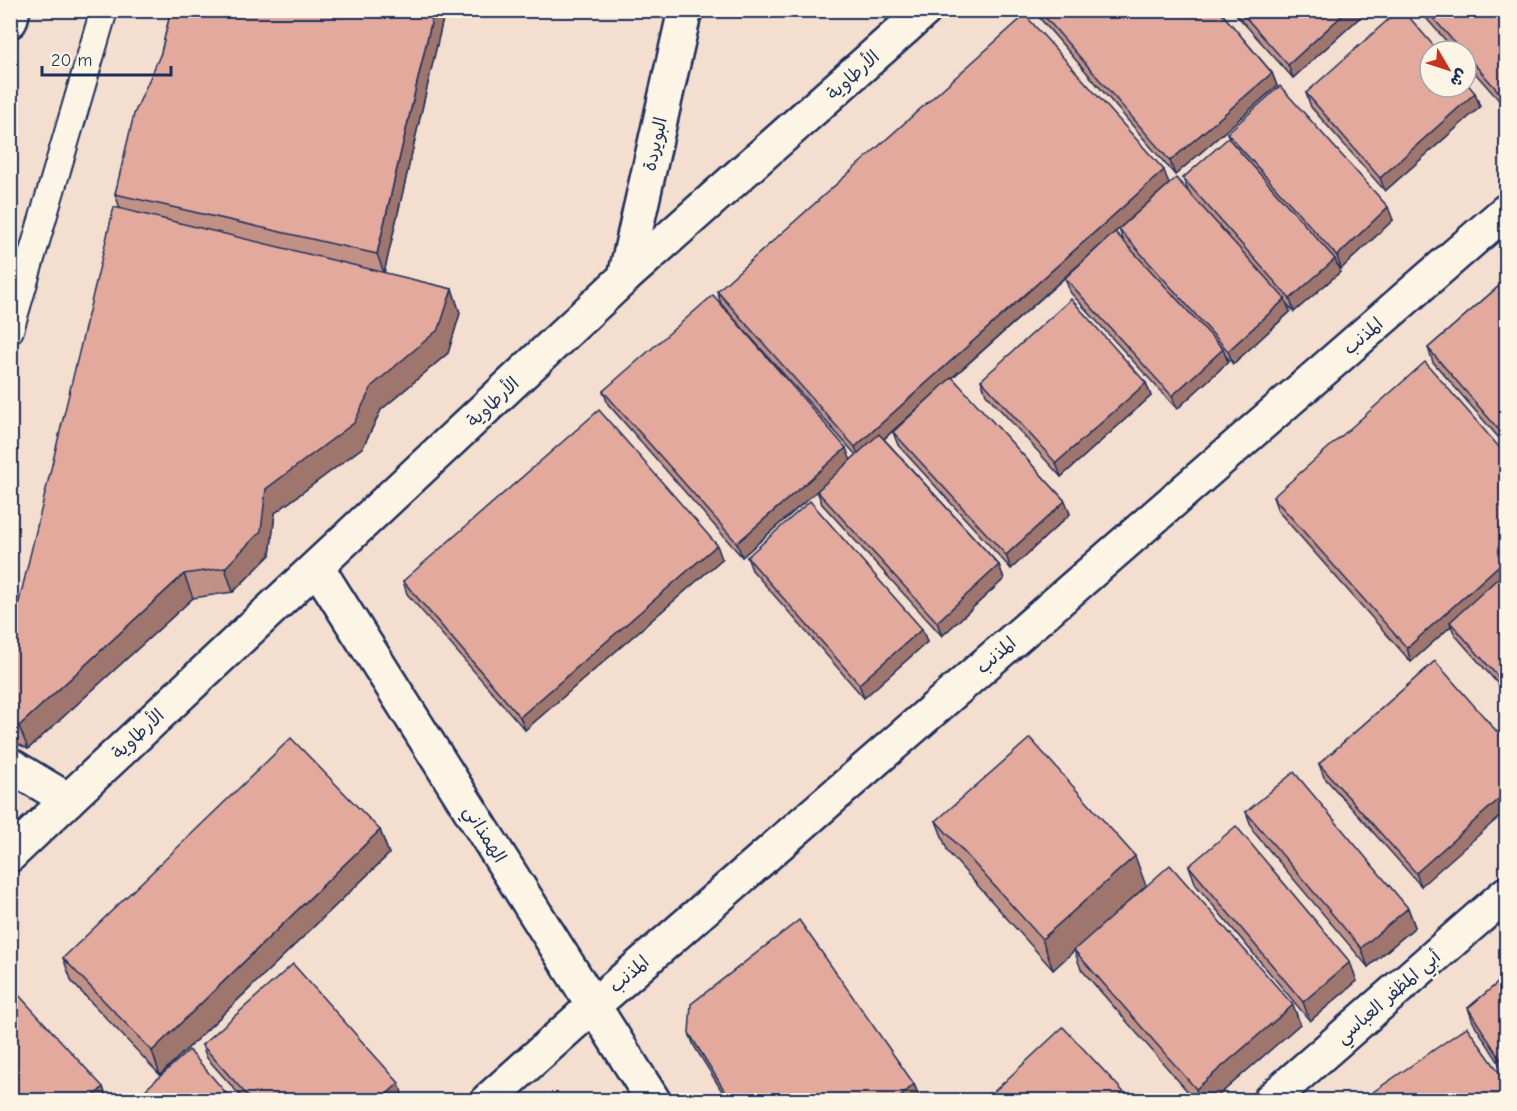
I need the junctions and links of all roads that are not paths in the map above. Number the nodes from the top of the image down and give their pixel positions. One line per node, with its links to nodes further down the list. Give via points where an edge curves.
1 (13, 10): 5 (street)
2 (104, 10): 8 (street)
3 (685, 10): 7 (street, البويردة)
4 (925, 10): 7 (street, الأرطاوية)
5 (10, 21)
6 (1506, 211): 14 (street, المذنب)
7 (625, 277): 9 (street, الأرطاوية)
8 (10, 330)
9 (317, 567): 11 (street, الأرطاوية); 14 (street, الهمذاني)
10 (10, 765): 11 (street)
11 (68, 800): 12 (street, الأرطاوية)
12 (10, 855)
13 (1506, 894): 17 (street, أبي المظفر العباسي)
14 (592, 1006): 15 (street, المذنب); 16 (street, الهمذاني)
15 (488, 1101)
16 (653, 1101)
17 (1270, 1101)

